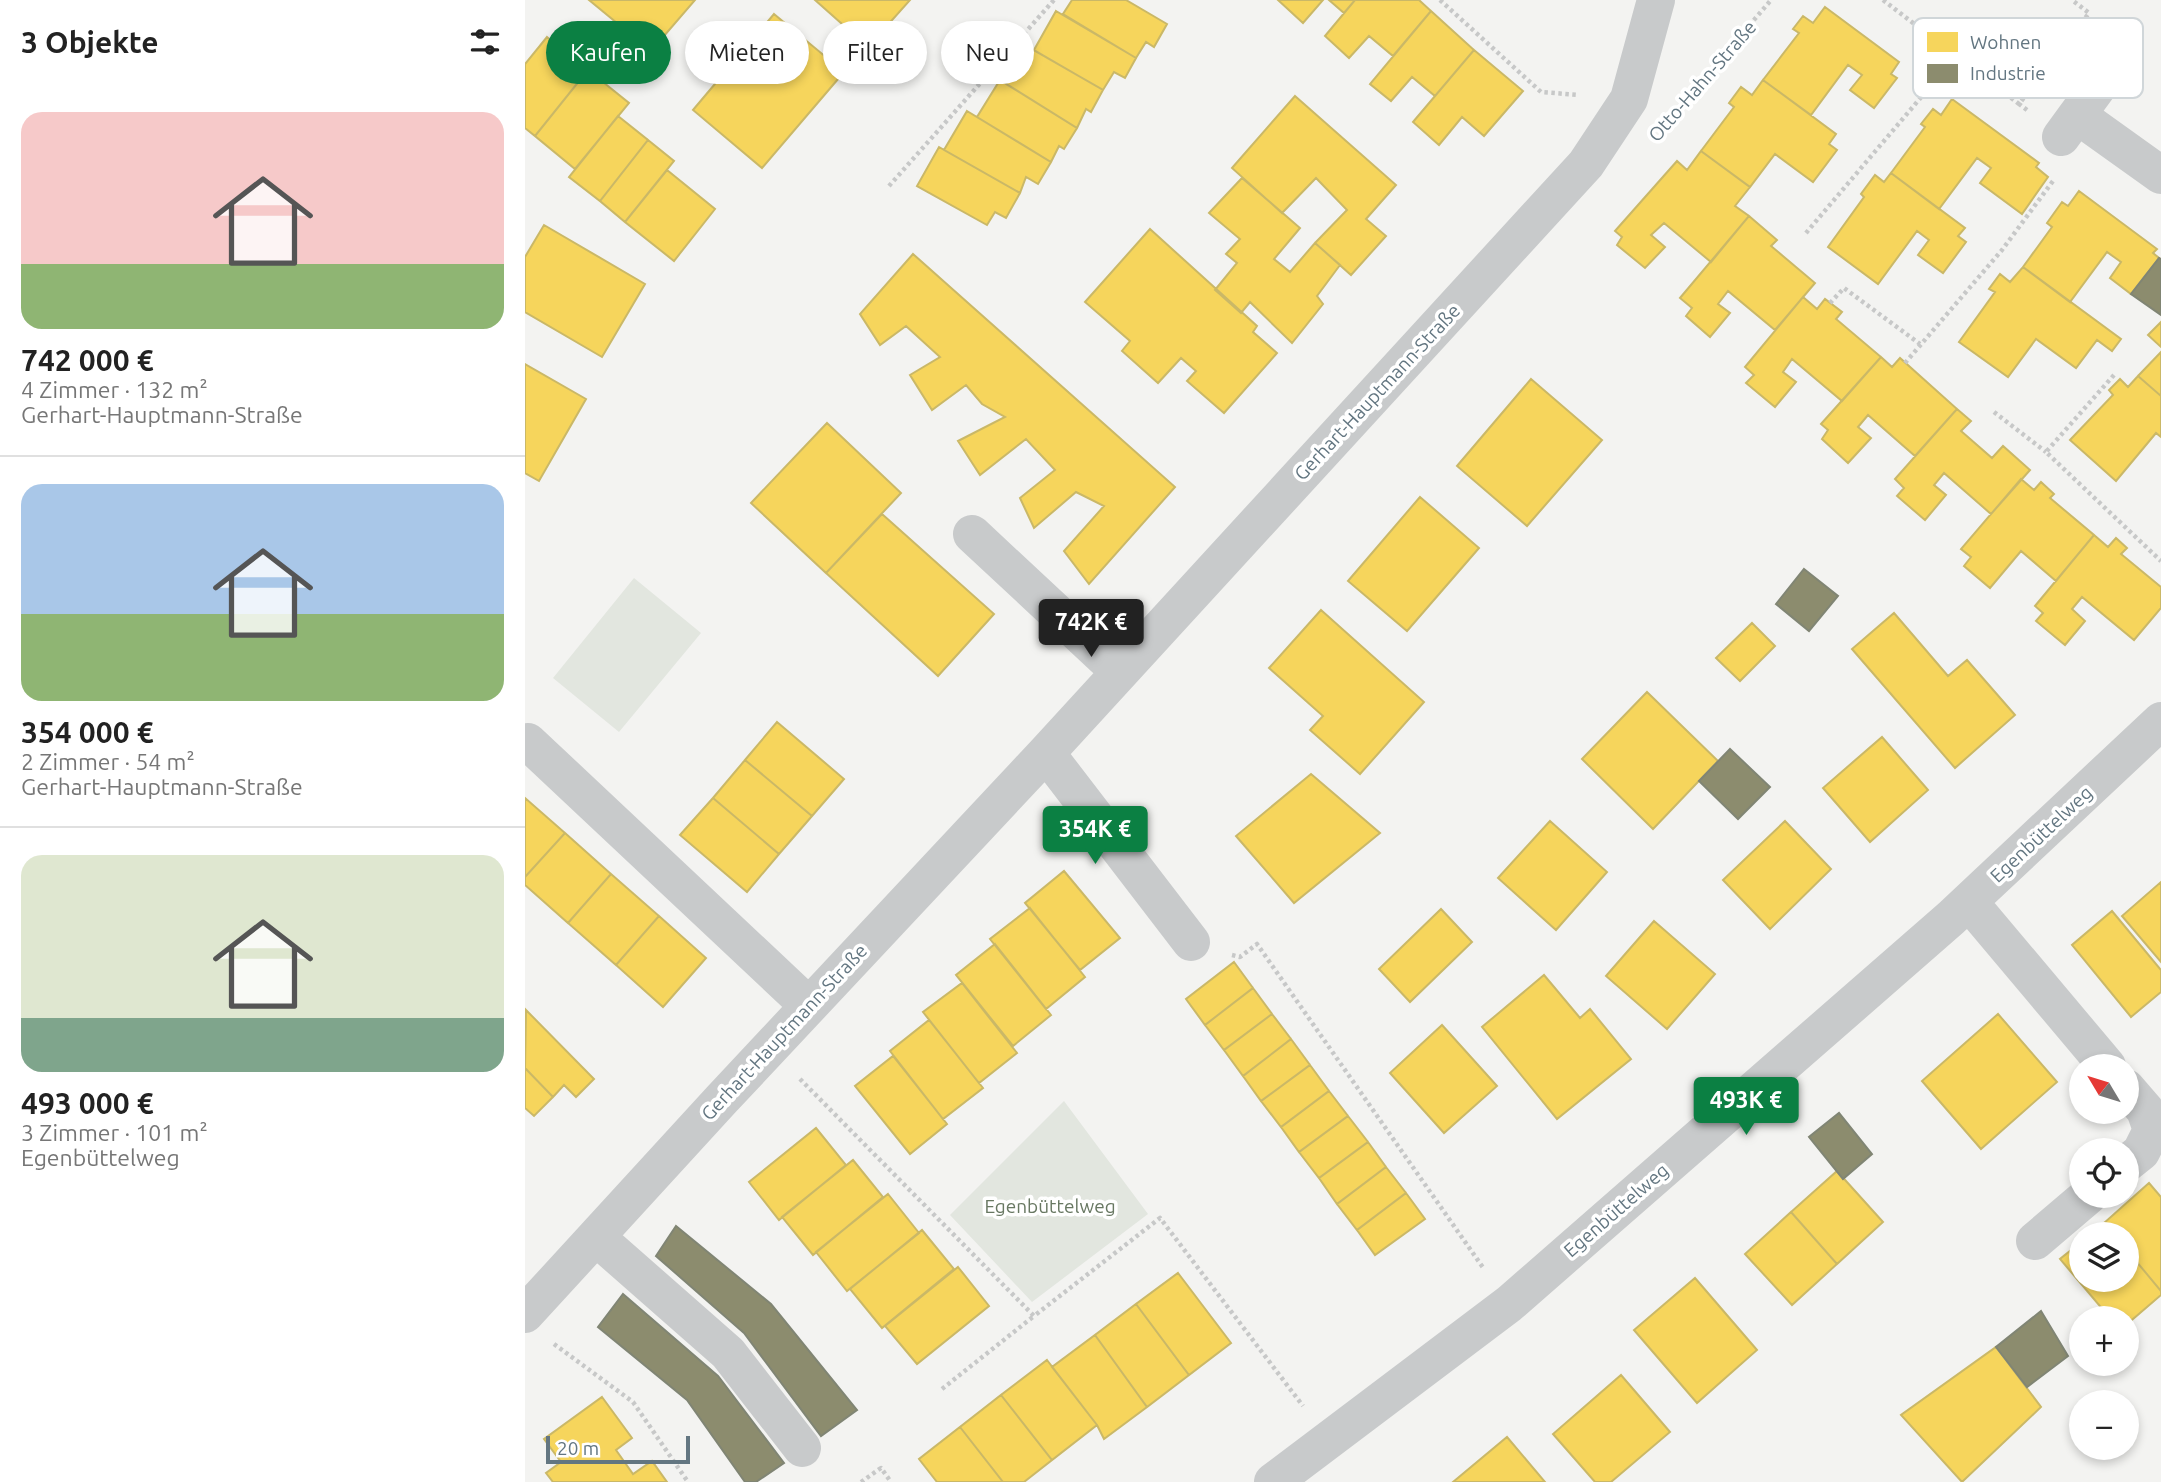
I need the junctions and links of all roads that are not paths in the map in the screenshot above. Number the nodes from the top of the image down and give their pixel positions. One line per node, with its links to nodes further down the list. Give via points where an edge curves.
1 (1656, 0): 5 (street, Gerhart-Hauptmann-Straße, via 1629,99 1586,164)
2 (2094, 98): 3 (street, via 2077,126)
3 (2161, 175)
4 (972, 534): 5 (street)
5 (1120, 672): 8 (street, Gerhart-Hauptmann-Straße)
6 (2161, 721): 9 (street, Egenbüttelweg)
7 (528, 742): 11 (street)
8 (1046, 753): 10 (street); 11 (street, Gerhart-Hauptmann-Straße)
9 (1969, 902): 12 (street); 20 (street, Egenbüttelweg, via 1509,1304)
10 (1191, 943)
11 (809, 1006): 16 (street, Gerhart-Hauptmann-Straße)
12 (2097, 1054)
13 (2139, 1103): 14 (street, via 2152,1130)
14 (2139, 1153)
15 (2074, 1208): 17 (street)
16 (596, 1237): 18 (street, Gerhart-Hauptmann-Straße); 19 (street, via 728,1353)
17 (2035, 1241)
18 (536, 1326)
19 (802, 1448)
20 (1273, 1482)

